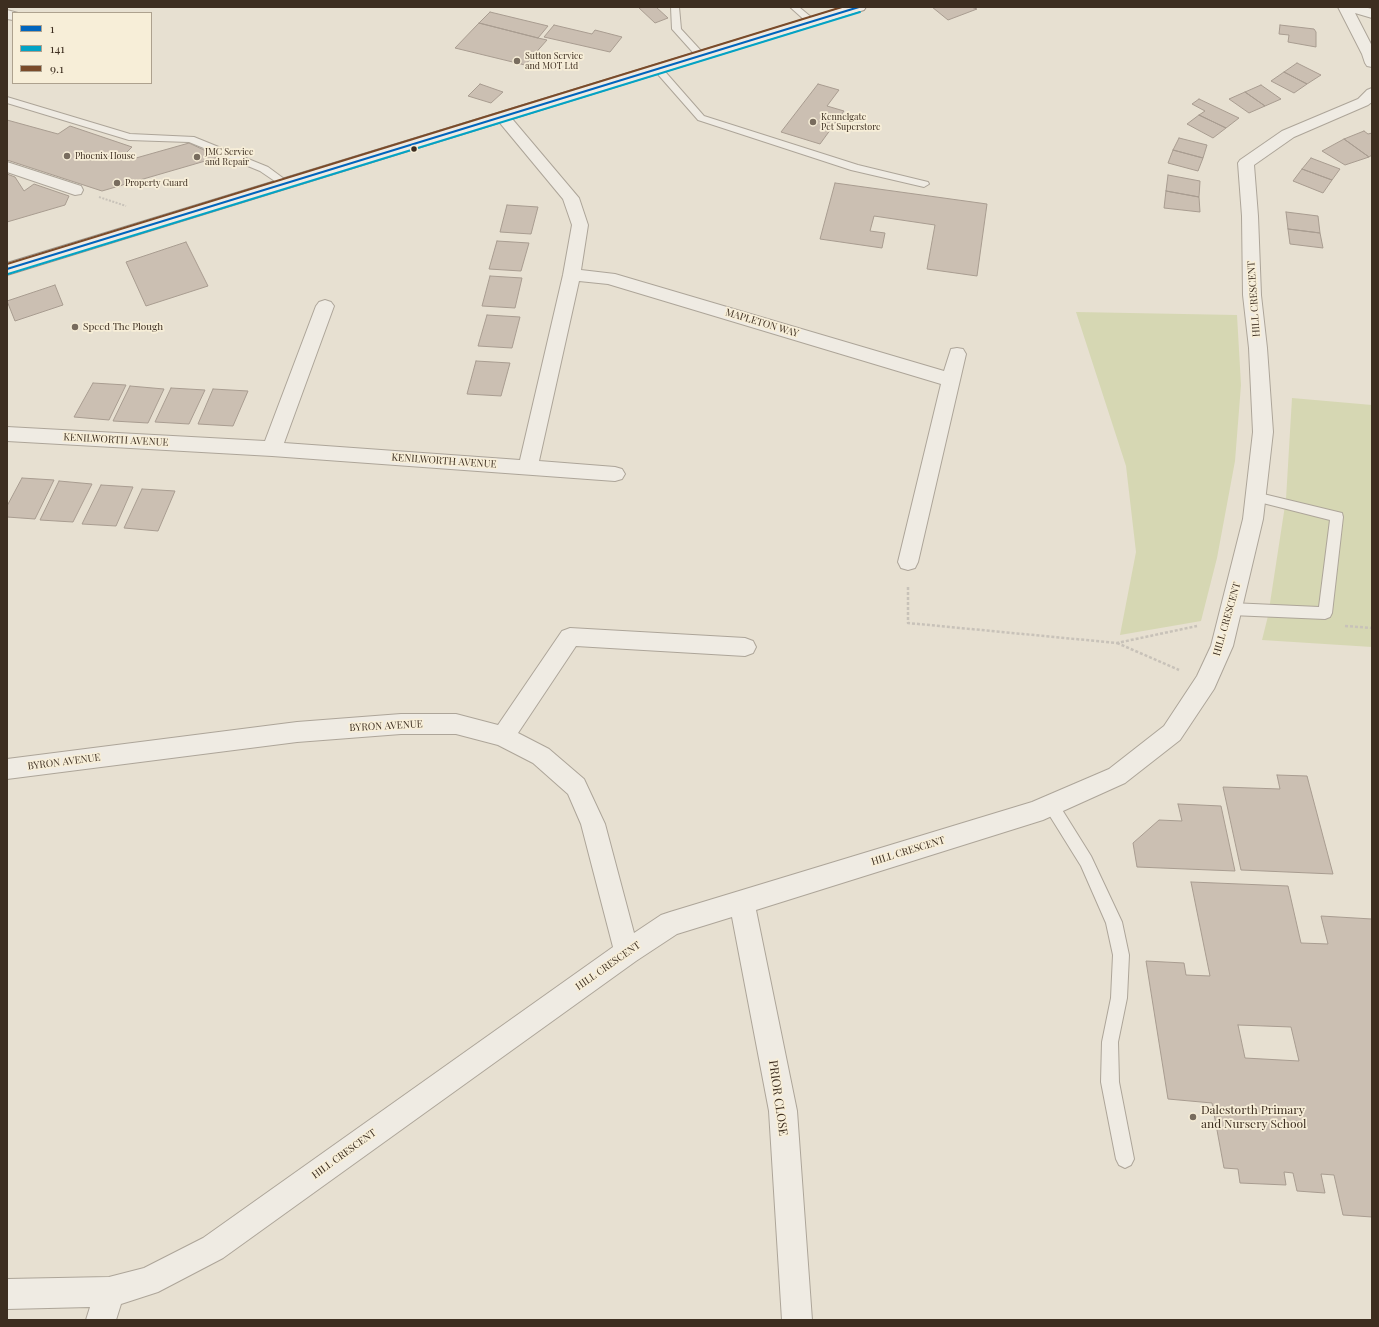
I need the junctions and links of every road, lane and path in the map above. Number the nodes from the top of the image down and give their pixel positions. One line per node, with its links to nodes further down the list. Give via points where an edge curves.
1 (675, 7): 8 (lane, via 676,30)
2 (794, 7): 7 (lane)
3 (859, 7): 7 (street)
4 (1345, 7): 9 (street)
5 (1350, 7): 6 (street)
6 (1372, 14)
7 (812, 22): 8 (street)
8 (701, 56): 10 (street)
9 (1372, 62)
10 (658, 69): 13 (street); 16 (lane, via 701,118 856,168)
11 (1372, 94): 28 (street, HILL CRESCENT, via 1363,102 1288,134 1246,163 1252,295 1263,432)
12 (7, 100): 15 (lane, via 129,137 190,139 264,169)
13 (503, 117): 15 (street); 20 (street, via 571,198 580,225)
14 (7, 167): 17 (street)
15 (286, 184): 18 (street)
16 (924, 184)
17 (75, 190): 18 (path, via 130,207)
18 (159, 223): 19 (street)
19 (7, 270)
20 (572, 275): 23 (street, MAPLETON WAY, via 609,278); 26 (street)
21 (325, 306): 25 (street)
22 (957, 354): 23 (street)
23 (951, 380): 29 (street)
24 (7, 434): 25 (street, KENILWORTH AVENUE)
25 (272, 449): 26 (street, KENILWORTH AVENUE)
26 (528, 467): 27 (street, KENILWORTH AVENUE)
27 (615, 474)
28 (1255, 497): 30 (street, HILL CRESCENT, via 1253,519); 30 (lane, via 1337,517 1326,613)
29 (908, 562): 31 (path, via 908,623)
30 (1230, 614): 31 (path); 33 (street, HILL CRESCENT, via 1222,646)
31 (1117, 643): 33 (path)
32 (745, 647): 34 (street, via 570,637)
33 (1206, 682): 36 (street, HILL CRESCENT, via 1172,734 1117,776)
34 (503, 736): 35 (street, BYRON AVENUE, via 456,724 401,724 297,732); 38 (street, BYRON AVENUE, via 541,756 576,787 593,824)
35 (7, 769)
36 (1051, 805): 37 (street, HILL CRESCENT); 39 (lane, via 1086,861 1114,922 1121,955 1119,998 1110,1042 1110,1082)
37 (742, 902): 38 (street, HILL CRESCENT, via 670,924); 43 (street, PRIOR CLOSE, via 782,1111)
38 (627, 952): 40 (street, HILL CRESCENT, via 213,1248 148,1282)
39 (1125, 1159)
40 (109, 1292): 41 (street, HILL CRESCENT); 42 (street)
41 (7, 1294)
42 (101, 1320)
43 (797, 1320)

